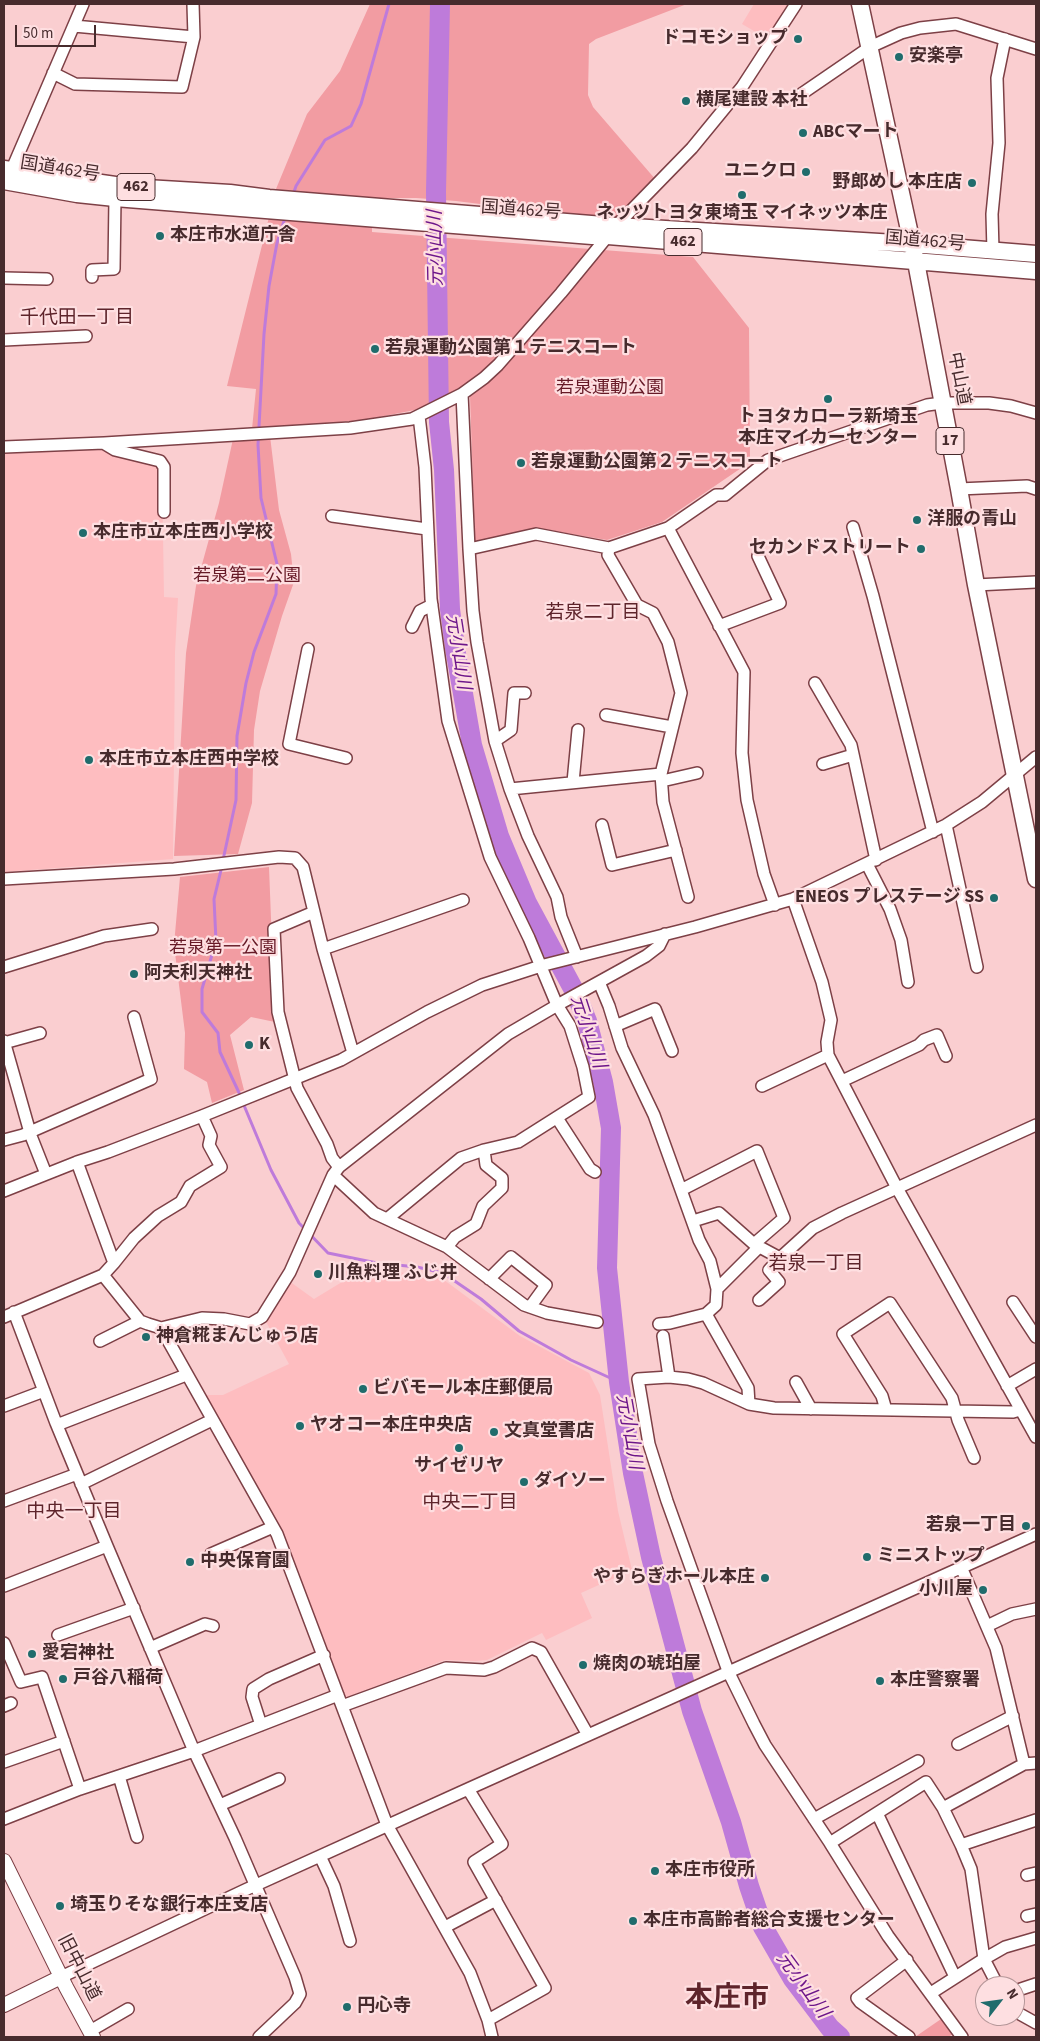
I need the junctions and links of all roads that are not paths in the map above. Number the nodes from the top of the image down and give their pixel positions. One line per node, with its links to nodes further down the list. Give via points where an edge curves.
1 (83, 4): 5 (street)
2 (193, 4): 6 (street)
3 (796, 4): 15 (street, via 742,87 692,148)
4 (860, 4): 8 (highway, 中山道 / 17)
5 (74, 26): 6 (street); 10 (street)
6 (194, 37): 10 (street, via 182,87 75,84)
7 (1005, 39): 8 (street, via 956,24 901,33); 9 (street); 17 (street, via 997,78 999,143 992,214)
8 (870, 47): 11 (street); 16 (highway, 中山道 / 17)
9 (1036, 49)
10 (53, 73): 12 (street)
11 (797, 97)
12 (6, 178): 13 (highway, 国道462号 / 462, via 77,194); 14 (highway, 国道462号 / 462, via 230,193)
13 (115, 198): 14 (highway, 国道462号 / 462); 21 (street, via 114,269 92,270)
14 (266, 204): 15 (highway, 国道462号 / 462)
15 (612, 231): 16 (highway, 国道462号 / 462); 19 (highway, 国道462号 / 462); 26 (street, via 498,365)
16 (912, 244): 17 (highway, 国道462号 / 462); 19 (highway, 中山道 / 17)
17 (993, 251): 18 (highway, 国道462号 / 462)
18 (1036, 254)
19 (916, 262): 20 (highway, 国道462号 / 462); 27 (highway, 中山道 / 17)
20 (1036, 271)
21 (92, 277)
22 (4, 278): 23 (street)
23 (47, 279)
24 (86, 336): 25 (street)
25 (4, 340)
26 (459, 396): 29 (street); 40 (street)
27 (942, 403): 28 (street, via 989,403); 32 (highway, 中山道 / 17); 37 (street, via 927,405 768,460 725,495 716,495)
28 (1036, 413)
29 (423, 415): 30 (street, via 350,428); 38 (street)
30 (104, 443): 31 (street); 34 (street, via 115,450 160,461 164,466)
31 (4, 447)
32 (960, 489): 33 (street, via 1028,486); 43 (highway, 中山道 / 17)
33 (1036, 489)
34 (164, 512)
35 (332, 516): 38 (street)
36 (853, 527): 65 (street)
37 (668, 528): 39 (street); 45 (street)
38 (427, 529): 44 (street)
39 (609, 548): 40 (street, via 536,534); 51 (street, via 608,556 637,605 653,613 668,642 681,693)
40 (469, 549): 53 (street, via 477,642)
41 (758, 556): 45 (street, via 780,603)
42 (1036, 582): 43 (street)
43 (976, 585): 59 (highway, 中山道 / 17)
44 (432, 605): 46 (street, via 420,611); 79 (street, via 448,721 470,796 490,856)
45 (719, 626): 73 (street, via 744,672 742,753 748,800 764,874)
46 (412, 627)
47 (308, 648): 56 (street, via 289,744)
48 (815, 683): 54 (street, via 851,745)
49 (525, 693): 53 (street, via 514,693 511,730)
50 (606, 715): 51 (street)
51 (672, 727): 60 (street)
52 (578, 730): 61 (street)
53 (495, 741): 62 (street)
54 (853, 755): 57 (street); 67 (street)
55 (1036, 757): 59 (street)
56 (346, 758)
57 (823, 764)
58 (697, 773): 60 (street)
59 (1015, 776): 64 (street); 69 (highway, 中山道 / 17)
60 (661, 777): 61 (street); 66 (street, via 663,802)
61 (573, 782): 62 (street)
62 (510, 789): 78 (street, via 556,897)
63 (602, 825): 66 (street, via 612,865)
64 (946, 825): 65 (street); 81 (street)
65 (933, 832): 67 (street)
66 (676, 850): 70 (street)
67 (872, 862): 71 (street); 82 (street, via 901,940)
68 (4, 879): 74 (street, via 296,858 303,866)
69 (1036, 880)
70 (688, 897)
71 (793, 899): 73 (street); 91 (street, via 822,982 831,1020)
72 (463, 900): 77 (street)
73 (775, 905): 76 (street)
74 (314, 912): 77 (street); 93 (street, via 274,929 278,1012)
75 (152, 929): 80 (street, via 104,936)
76 (665, 934): 78 (street); 83 (street, via 659,946 646,956)
77 (323, 949): 90 (street)
78 (575, 957): 79 (street)
79 (542, 966): 84 (street); 90 (street, via 482,985)
80 (4, 967)
81 (977, 967)
82 (908, 982)
83 (594, 985): 84 (street); 86 (street)
84 (559, 1004): 97 (street, via 576,1041 588,1097); 103 (street, via 508,1034)
85 (134, 1017): 99 (street, via 151,1079)
86 (616, 1026): 89 (street, via 655,1009); 107 (street, via 625,1056 661,1134)
87 (40, 1033): 88 (street)
88 (4, 1042): 99 (street)
89 (672, 1051)
90 (353, 1053): 93 (street)
91 (828, 1055): 94 (street); 95 (street)
92 (946, 1056): 94 (street, via 937,1034)
93 (293, 1079): 96 (street); 103 (street, via 327,1144)
94 (842, 1081): 106 (street)
95 (762, 1086)
96 (202, 1116): 102 (street); 114 (street, via 211,1136 209,1145 221,1167 190,1186 181,1202 158,1216)
97 (557, 1118): 101 (street, via 518,1142); 104 (street)
98 (1036, 1125): 106 (street)
99 (30, 1132): 100 (street); 105 (street)
100 (4, 1140)
101 (484, 1150): 109 (street, via 461,1158); 112 (street, via 486,1165 502,1178 502,1188 483,1206 476,1224 455,1237)
102 (77, 1162): 105 (street); 114 (street)
103 (336, 1171): 109 (street, via 374,1213); 126 (street, via 290,1272 262,1317 250,1324 202,1318)
104 (594, 1172)
105 (46, 1174): 108 (street)
106 (897, 1188): 113 (street, via 813,1228); 134 (street)
107 (681, 1190): 110 (street); 111 (street, via 757,1151 784,1218)
108 (4, 1191)
109 (387, 1219): 112 (street)
110 (693, 1221): 111 (street, via 719,1213); 117 (street, via 710,1261)
111 (756, 1245): 113 (street); 117 (street)
112 (447, 1247): 116 (street)
113 (780, 1258): 118 (street, via 769,1270 779,1282)
114 (114, 1263): 115 (street)
115 (103, 1275): 122 (street); 123 (street)
116 (489, 1279): 120 (street); 120 (street, via 511,1256 546,1285)
117 (717, 1289): 121 (street, via 716,1305)
118 (759, 1300)
119 (1014, 1302): 128 (street)
120 (530, 1307): 124 (street)
121 (706, 1314): 125 (street); 136 (street, via 748,1388)
122 (9, 1315): 135 (street)
123 (140, 1321): 126 (street); 129 (street)
124 (597, 1322)
125 (659, 1324)
126 (161, 1328): 131 (street)
127 (663, 1336): 132 (street)
128 (1036, 1336)
129 (100, 1341)
130 (1036, 1369): 134 (street)
131 (186, 1375): 142 (street); 143 (street)
132 (669, 1376): 136 (street, via 703,1383); 162 (street, via 638,1379 649,1444)
133 (796, 1382): 138 (street)
134 (1007, 1386): 141 (street)
135 (44, 1391): 137 (street); 143 (street)
136 (749, 1404): 138 (street)
137 (4, 1406)
138 (811, 1409): 139 (street)
139 (886, 1410): 140 (street); 140 (street, via 882,1396 843,1334 890,1303 952,1398)
140 (956, 1410): 141 (street); 145 (street)
141 (1020, 1410): 144 (street)
142 (212, 1420): 146 (street); 148 (street)
143 (56, 1423): 146 (street)
144 (1036, 1437)
145 (974, 1458)
146 (79, 1479): 147 (street); 150 (street)
147 (4, 1501)
148 (273, 1527): 151 (street); 161 (street)
149 (1036, 1534): 152 (street)
150 (107, 1546): 153 (street); 154 (street)
151 (211, 1554)
152 (961, 1567): 157 (street); 162 (street)
153 (4, 1586)
154 (134, 1608): 158 (street); 160 (street)
155 (1036, 1608): 157 (street, via 1012,1614)
156 (213, 1626): 160 (street, via 205,1624)
157 (987, 1626): 165 (street, via 996,1648)
158 (58, 1635)
159 (4, 1643): 168 (street, via 21,1682 42,1677)
160 (150, 1648): 170 (street)
161 (324, 1655): 163 (street); 166 (street, via 253,1688 252,1697)
162 (728, 1671): 167 (street); 183 (street, via 765,1745)
163 (338, 1695): 164 (street); 166 (street)
164 (342, 1706): 167 (street, via 446,1668 484,1670 494,1667 532,1648 541,1652); 185 (street)
165 (1013, 1716): 169 (street); 174 (street)
166 (260, 1725): 170 (street)
167 (588, 1735): 177 (street)
168 (64, 1741): 172 (street); 178 (street)
169 (958, 1744)
170 (194, 1751): 175 (street); 179 (street)
171 (918, 1761): 183 (street)
172 (4, 1762)
173 (1036, 1763): 174 (street)
174 (1024, 1764): 180 (street)
175 (119, 1776): 178 (street); 186 (street)
176 (278, 1779): 179 (street)
177 (468, 1788): 185 (street); 192 (street, via 502,1844 474,1862)
178 (80, 1789): 182 (street)
179 (220, 1805): 191 (street)
180 (943, 1808): 181 (street, via 926,1782); 188 (street)
181 (877, 1813): 187 (street); 200 (street)
182 (4, 1818)
183 (814, 1819): 187 (street)
184 (1036, 1820): 188 (street)
185 (387, 1825): 189 (street); 193 (street)
186 (137, 1837)
187 (830, 1843): 197 (street, via 888,1936)
188 (961, 1845): 196 (street, via 971,1869)
189 (320, 1856): 191 (street); 195 (street, via 334,1886)
190 (4, 1861): 199 (main road, 旧中山道)
191 (255, 1886): 199 (street); 209 (street, via 300,1994 295,2003)
192 (496, 1900): 193 (street); 205 (street, via 545,1988)
193 (445, 1927): 205 (street, via 470,1973)
194 (1036, 1938): 196 (street, via 1005,1947)
195 (350, 1942)
196 (984, 1959): 198 (street); 200 (street)
197 (907, 1960): 201 (street); 211 (street, via 857,1998)
198 (993, 1976)
199 (61, 1977): 202 (main road); 207 (main road, 旧中山道)
200 (955, 1977): 201 (street)
201 (931, 1993): 208 (street)
202 (4, 2005)
203 (128, 2009): 207 (street)
204 (1025, 2017): 206 (street)
205 (488, 2020): 210 (street)
206 (1036, 2023)
207 (92, 2034)
208 (959, 2036)
209 (259, 2037)
210 (492, 2037)
211 (909, 2037)

